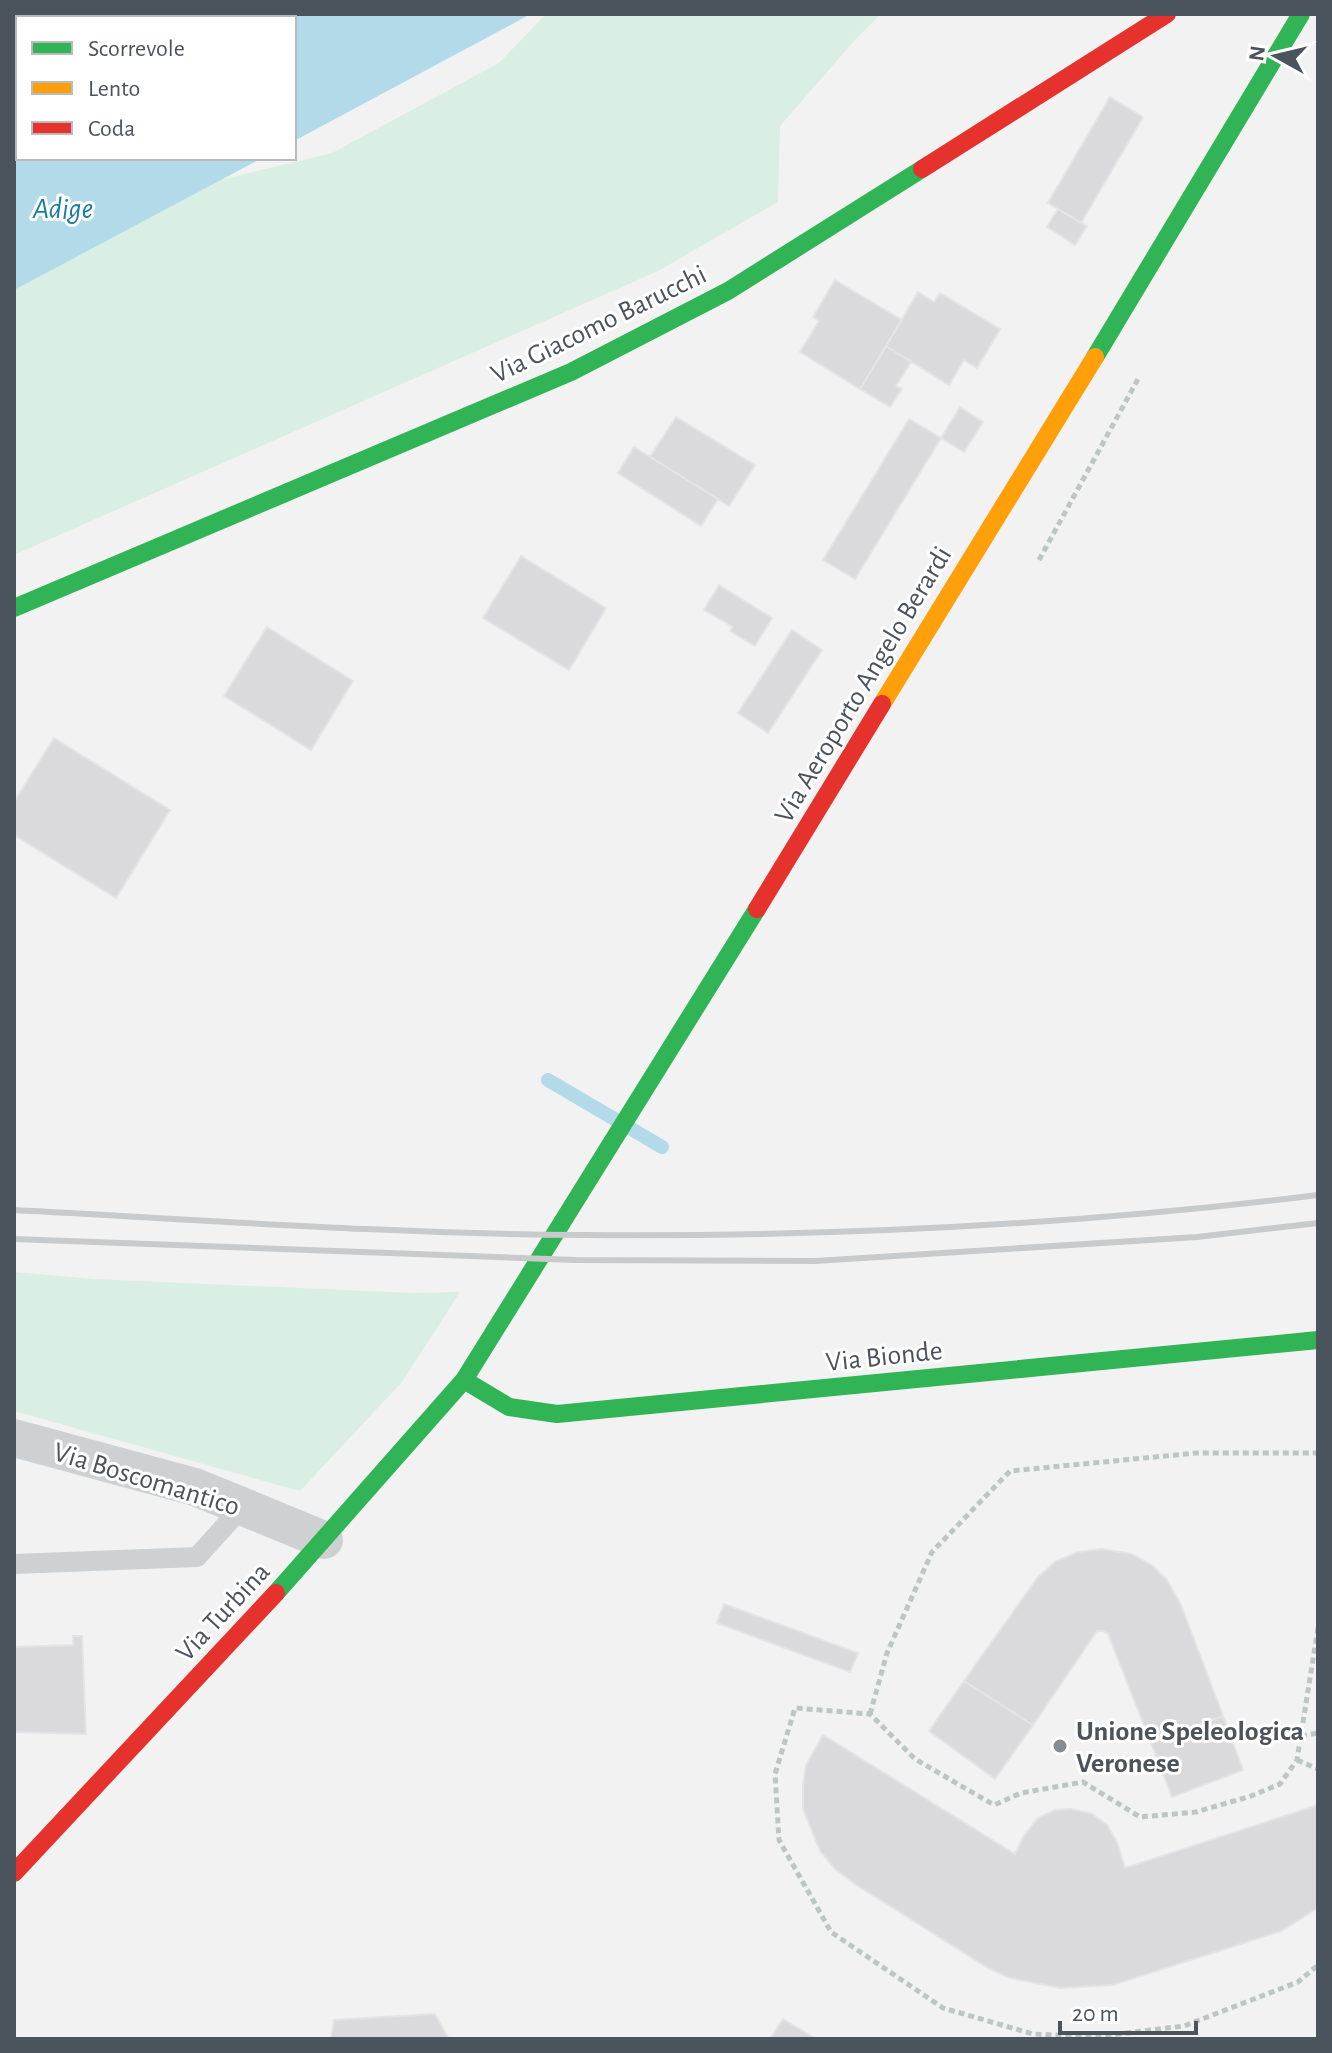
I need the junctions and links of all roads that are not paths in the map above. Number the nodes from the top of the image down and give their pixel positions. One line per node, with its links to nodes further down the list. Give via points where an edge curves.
1 (1167, 14): 3 (street, Via Giacomo Barucchi, via 728,291 597,359)
2 (1301, 14): 5 (street, Via Aeroporto Angelo Berardi, via 688,1023)
3 (14, 608)
4 (1318, 1340): 5 (street, Via Bionde, via 557,1414 509,1407)
5 (464, 1380): 8 (street, Via Turbina)
6 (14, 1438): 7 (street, Via Boscomantico, via 195,1487)
7 (243, 1506): 8 (street, Via Boscomantico); 9 (lane, via 197,1557)
8 (324, 1540): 10 (street, Via Turbina)
9 (14, 1564)
10 (14, 1873)

